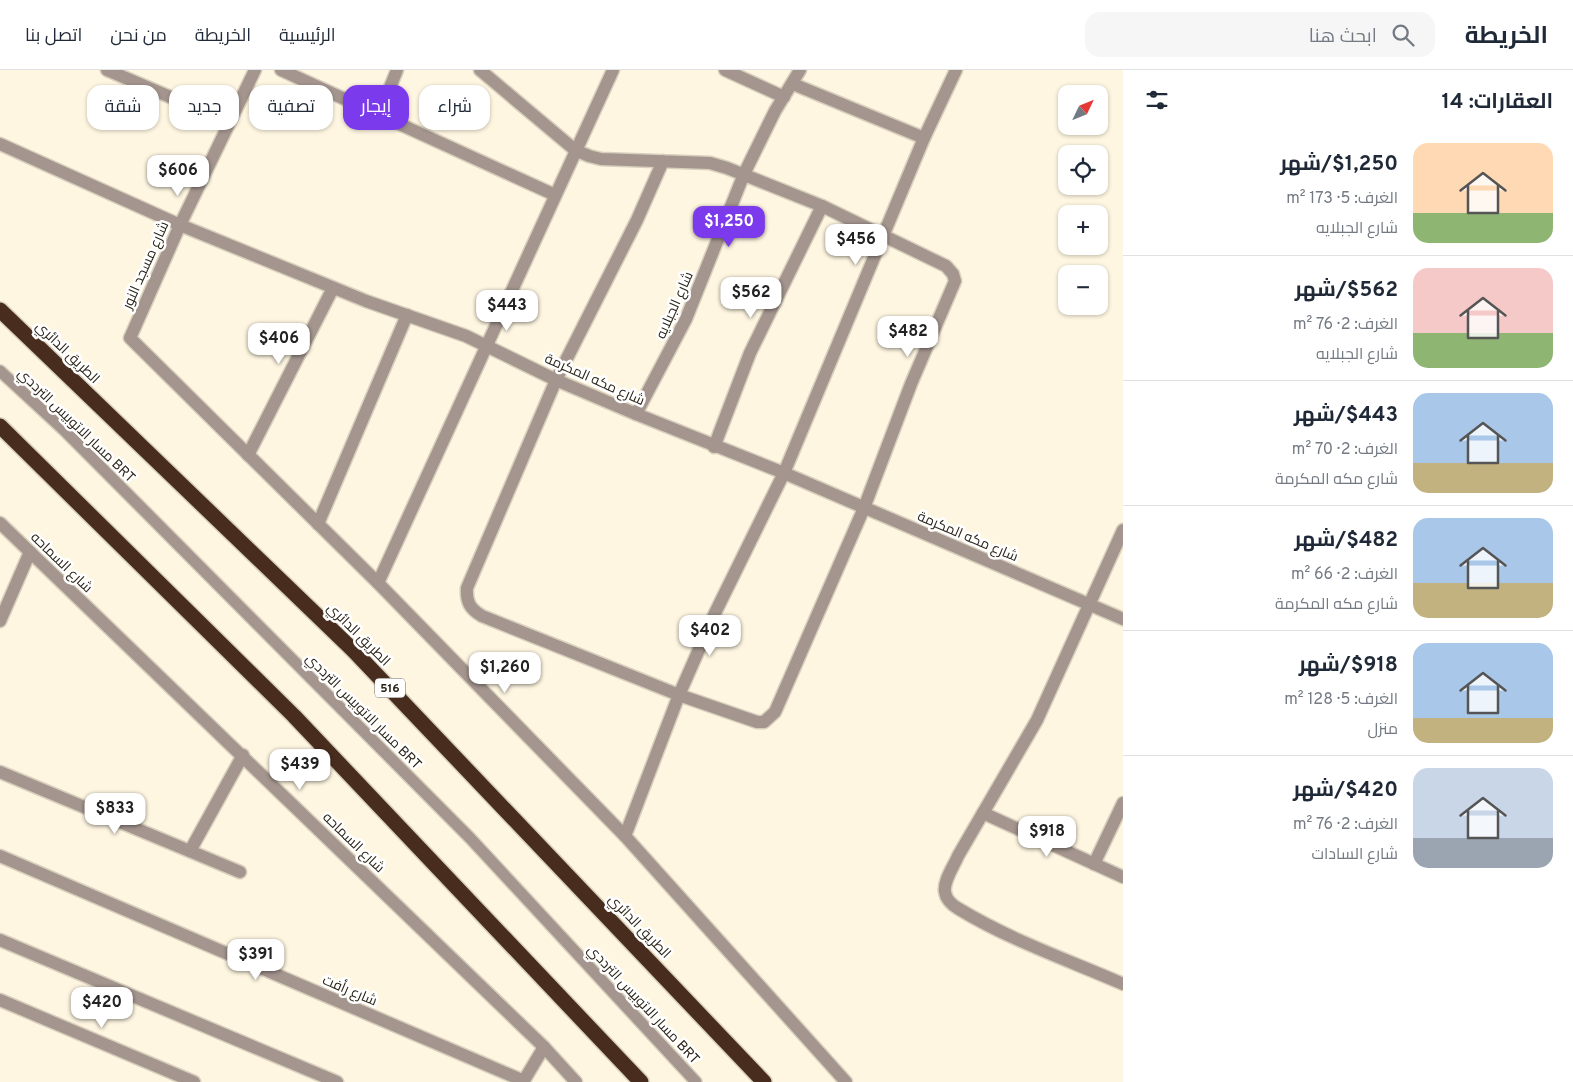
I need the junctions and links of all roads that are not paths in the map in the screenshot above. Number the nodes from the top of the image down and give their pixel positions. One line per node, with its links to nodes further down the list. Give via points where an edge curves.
1 (107, 70): 12 (street)
2 (255, 70): 15 (street, شارع مسجد النور)
3 (281, 70): 14 (street)
4 (397, 70): 11 (street)
5 (480, 70): 20 (street)
6 (613, 70): 20 (street)
7 (725, 70): 13 (street)
8 (800, 70): 10 (street, شارع الجبلايه)
9 (956, 70): 18 (street)
10 (793, 84): 13 (street, شارع الجبلايه); 18 (street)
11 (391, 85)
12 (169, 96)
13 (784, 96): 22 (street, شارع الجبلايه)
14 (343, 98)
15 (239, 102)
16 (409, 129): 23 (street)
17 (225, 130): 25 (street, شارع مسجد النور)
18 (924, 138): 26 (street)
19 (0, 144): 25 (street, شارع مكه المكرمة)
20 (575, 150): 21 (street, via 601,159); 23 (street)
21 (663, 161): 22 (street, via 710,163); 32 (street, via 637,220)
22 (744, 174): 24 (street); 33 (street, شارع الجبلايه, via 686,319)
23 (555, 195): 30 (street)
24 (822, 206): 26 (street); 35 (street, via 750,353)
25 (180, 225): 27 (street, شارع مكه المكرمة); 36 (street, شارع مسجد النور, via 130,338)
26 (883, 235): 37 (street, via 840,345); 38 (street, via 946,266 955,281 911,384)
27 (333, 288): 29 (street, شارع مكه المكرمة); 36 (street)
28 (0, 310): 70 (highway, الطريق الدائري / 516, via 353,650)
29 (407, 315): 30 (street, شارع مكه المكرمة); 40 (street)
30 (486, 345): 32 (street, شارع مكه المكرمة); 43 (street)
31 (0, 371): 69 (lane, مسار الاتوبيس الترددي BRT, via 64,430 470,838)
32 (556, 380): 33 (street, شارع مكه المكرمة); 48 (street, via 467,588 466,598 482,616)
33 (636, 414): 35 (street, شارع مكه المكرمة)
34 (0, 426): 68 (highway, via 294,716)
35 (714, 447): 37 (street, شارع مكه المكرمة)
36 (248, 455): 40 (street)
37 (784, 473): 38 (street, شارع مكه المكرمة); 48 (street)
38 (864, 508): 45 (street, شارع مكه المكرمة); 48 (street, via 770,718 757,722)
39 (0, 523): 42 (street, شارع السماحه)
40 (318, 524): 43 (street)
41 (1123, 530): 45 (street)
42 (30, 552): 44 (street); 49 (street, شارع السماحه)
43 (378, 583): 53 (street)
44 (4, 603): 47 (street)
45 (1090, 605): 46 (street, شارع مكه المكرمة); 52 (street, via 1037,720)
46 (1123, 619)
47 (0, 620)
48 (679, 694): 53 (street)
49 (242, 755): 54 (street); 62 (street, شارع السماحه)
50 (0, 772): 54 (street)
51 (1123, 803): 56 (street)
52 (982, 813): 56 (street); 60 (street, via 947,879 944,891 948,901 1011,935)
53 (625, 836): 71 (street)
54 (190, 852): 57 (street)
55 (0, 856): 64 (street, شارع رأفت)
56 (1094, 864): 58 (street)
57 (240, 872)
58 (1123, 877)
59 (0, 940): 66 (street)
60 (1123, 984)
61 (0, 1000): 63 (street)
62 (544, 1047): 64 (street); 67 (street, شارع السماحه)
63 (171, 1078): 65 (street)
64 (523, 1081)
65 (194, 1082)
66 (336, 1082)
67 (576, 1082)
68 (641, 1082)
69 (696, 1082)
70 (764, 1082)
71 (846, 1082)

